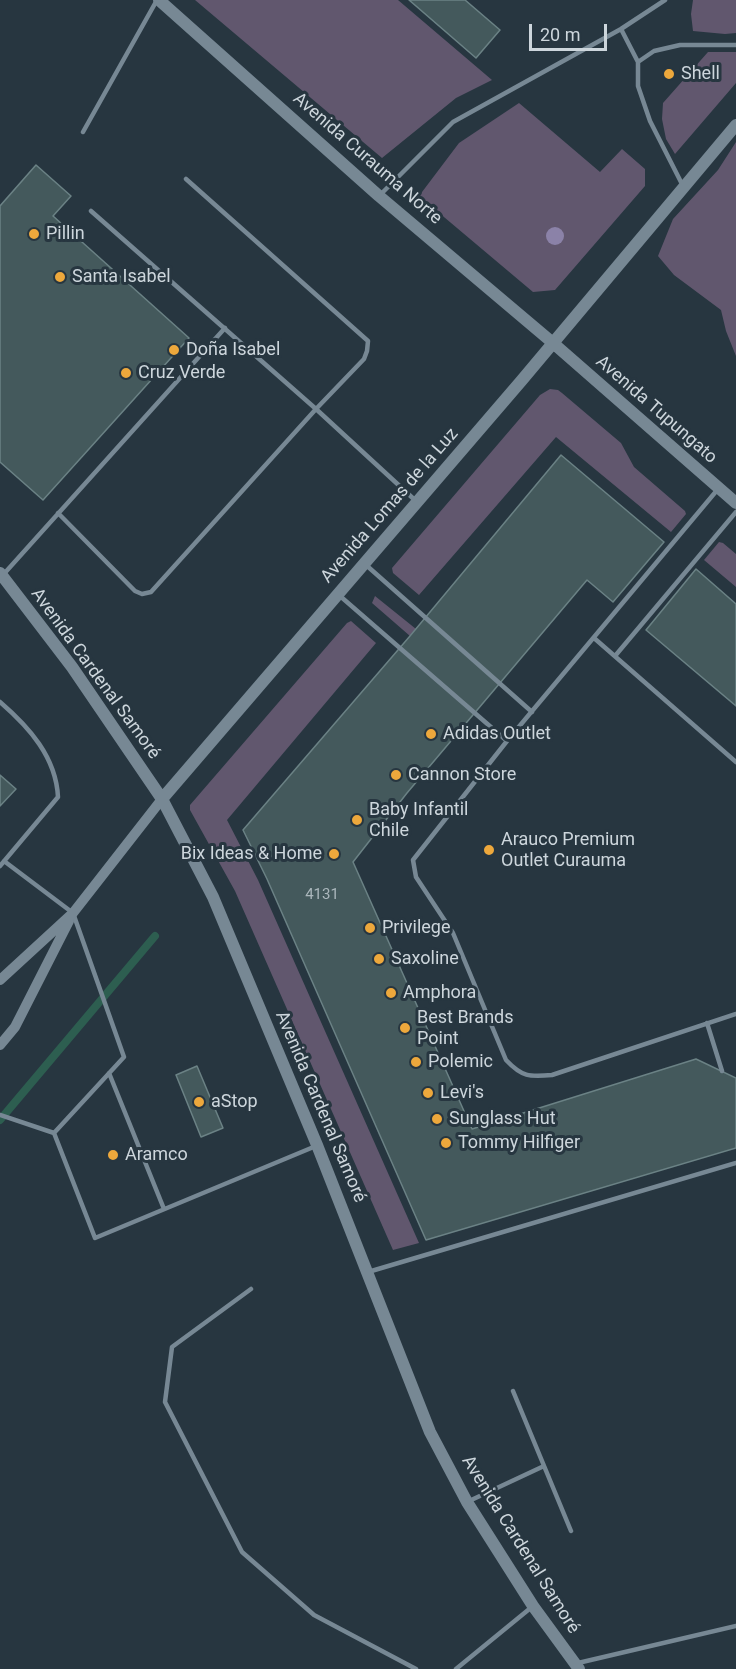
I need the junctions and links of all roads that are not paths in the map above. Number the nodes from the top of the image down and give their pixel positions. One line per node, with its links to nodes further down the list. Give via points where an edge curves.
1 (158, 0): 7 (lane); 10 (main road, Avenida Curauma Norte)
2 (665, 0): 3 (lane)
3 (621, 29): 5 (lane); 10 (lane, via 453,122)
4 (736, 45): 5 (lane, via 680,45 654,51)
5 (638, 62): 9 (lane, via 638,86 650,121)
6 (736, 125): 9 (main road, Avenida Lomas de la Luz)
7 (82, 132)
8 (186, 179): 14 (lane, via 368,341 364,359)
9 (684, 187): 13 (main road, Avenida Lomas de la Luz)
10 (379, 196): 13 (main road, Avenida Curauma Norte)
11 (92, 211): 12 (lane)
12 (225, 328): 14 (lane); 19 (lane)
13 (553, 343): 15 (main road, Avenida Tupungato); 16 (main road, Avenida Lomas de la Luz)
14 (316, 409): 16 (lane); 19 (lane, via 151,592 135,591)
15 (719, 488): 17 (main road, Avenida Tupungato); 23 (lane)
16 (417, 502): 20 (main road, Avenida Lomas de la Luz)
17 (736, 503)
18 (736, 512): 24 (lane)
19 (58, 513): 21 (lane)
20 (364, 564): 22 (main road, Avenida Lomas de la Luz); 26 (lane)
21 (1, 574): 29 (main road, Avenida Cardenal Samoré, via 72,667)
22 (338, 594): 27 (lane); 29 (main road, Avenida Lomas de la Luz)
23 (594, 638): 24 (lane); 26 (lane)
24 (615, 656): 28 (lane)
25 (0, 702): 30 (lane, via 41,745 57,779 58,797)
26 (532, 712): 27 (lane)
27 (507, 741): 34 (lane, via 413,860 416,877 453,933 506,1060 517,1072 535,1077 552,1075)
28 (736, 762)
29 (162, 799): 31 (street, Avenida Lomas de la Luz); 40 (main road, Avenida Cardenal Samoré, via 213,897)
30 (2, 864): 31 (lane)
31 (73, 913): 32 (street, Avenida Lomas de la Luz); 35 (street, Avenida Lomas de la Luz, via 15,1027); 37 (lane, via 124,1057)
32 (0, 981)
33 (736, 1014): 34 (lane)
34 (707, 1023): 36 (lane)
35 (0, 1045)
36 (722, 1071)
37 (109, 1073): 39 (lane); 42 (lane)
38 (0, 1115): 39 (lane)
39 (54, 1133): 42 (lane, via 95,1238)
40 (317, 1145): 42 (lane); 43 (main road, Avenida Cardenal Samoré)
41 (736, 1163): 43 (lane)
42 (164, 1209)
43 (368, 1272): 47 (main road, Avenida Cardenal Samoré, via 430,1432)
44 (251, 1289): 52 (lane, via 172,1347 165,1402 242,1552 314,1615)
45 (513, 1391): 46 (lane)
46 (544, 1466): 47 (lane); 48 (lane)
47 (468, 1502): 49 (main road, Avenida Cardenal Samoré)
48 (571, 1531)
49 (533, 1606): 51 (main road, Avenida Cardenal Samoré); 53 (lane)
50 (736, 1626): 51 (lane)
51 (577, 1666)
52 (416, 1669)
53 (456, 1669)

